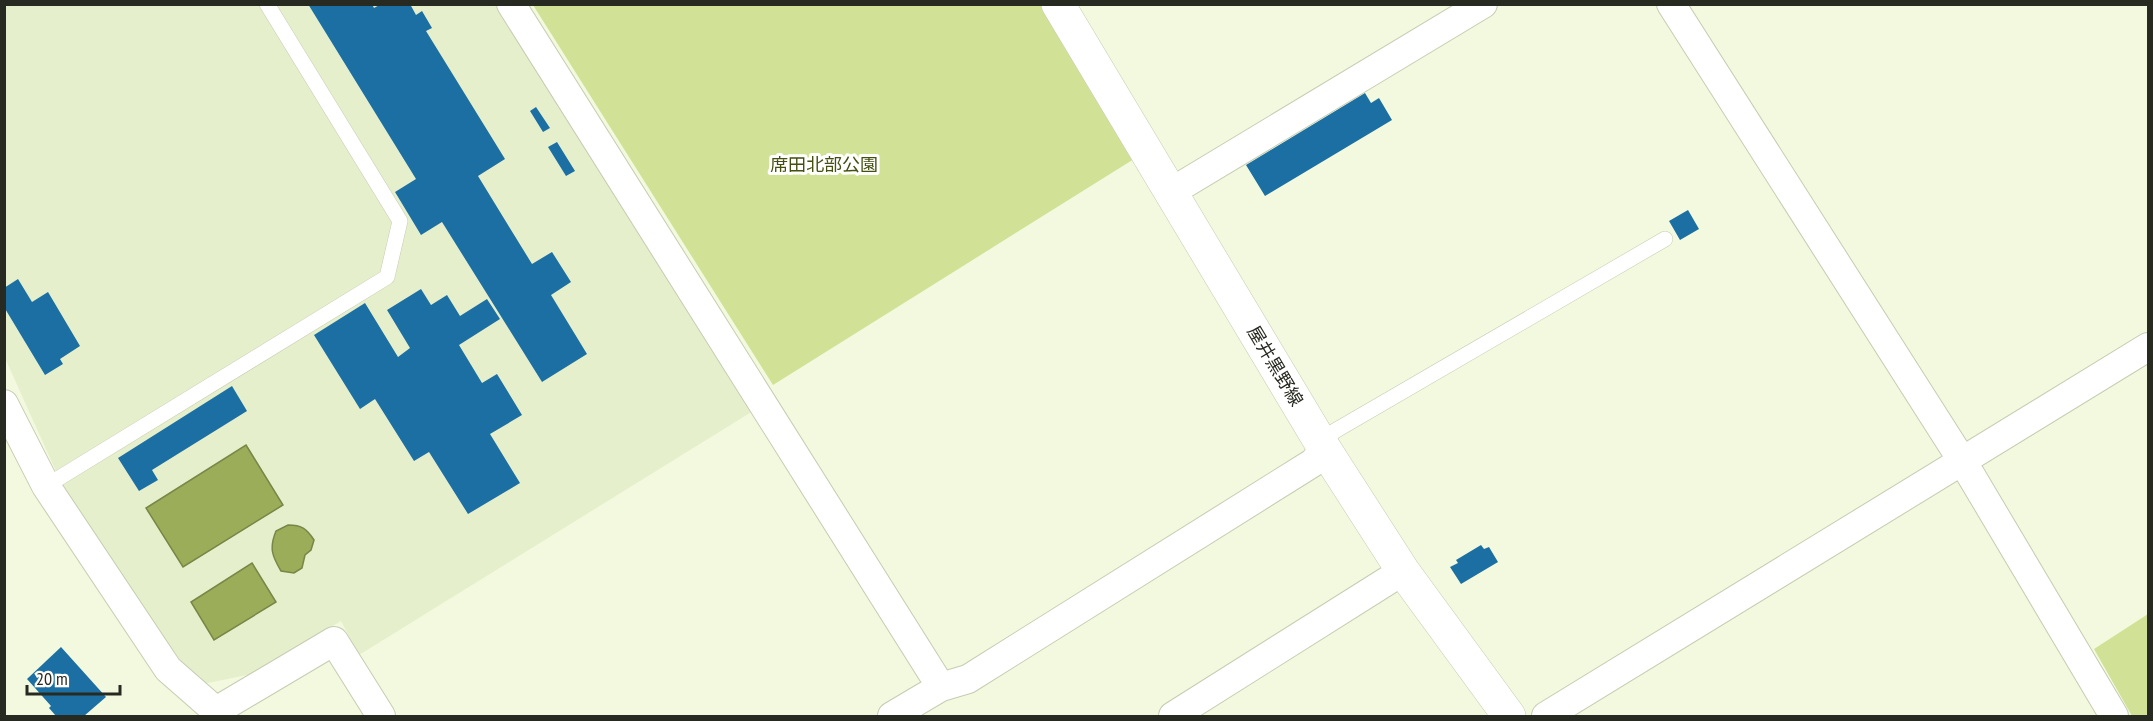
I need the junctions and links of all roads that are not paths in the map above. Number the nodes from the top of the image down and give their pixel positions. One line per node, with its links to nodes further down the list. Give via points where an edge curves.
1 (267, 4): 12 (lane, via 400,221 387,277)
2 (511, 4): 14 (street)
3 (1058, 4): 6 (main road, 屋井黒野線)
4 (1483, 4): 6 (street)
5 (1671, 4): 11 (street)
6 (1171, 192): 10 (main road, 屋井黒野線)
7 (1665, 239): 10 (lane, via 1333,432)
8 (2148, 347): 11 (street)
9 (6, 412): 12 (street)
10 (1324, 448): 13 (main road, 屋井黒野線); 14 (street, via 1314,462 968,679)
11 (1963, 462): 19 (street); 20 (street)
12 (46, 486): 15 (street, via 168,669 216,711 334,641)
13 (1403, 571): 17 (street); 18 (main road, 屋井黒野線)
14 (941, 687): 16 (street)
15 (381, 717)
16 (892, 717)
17 (1173, 717)
18 (1509, 717)
19 (1546, 717)
20 (2114, 717)

